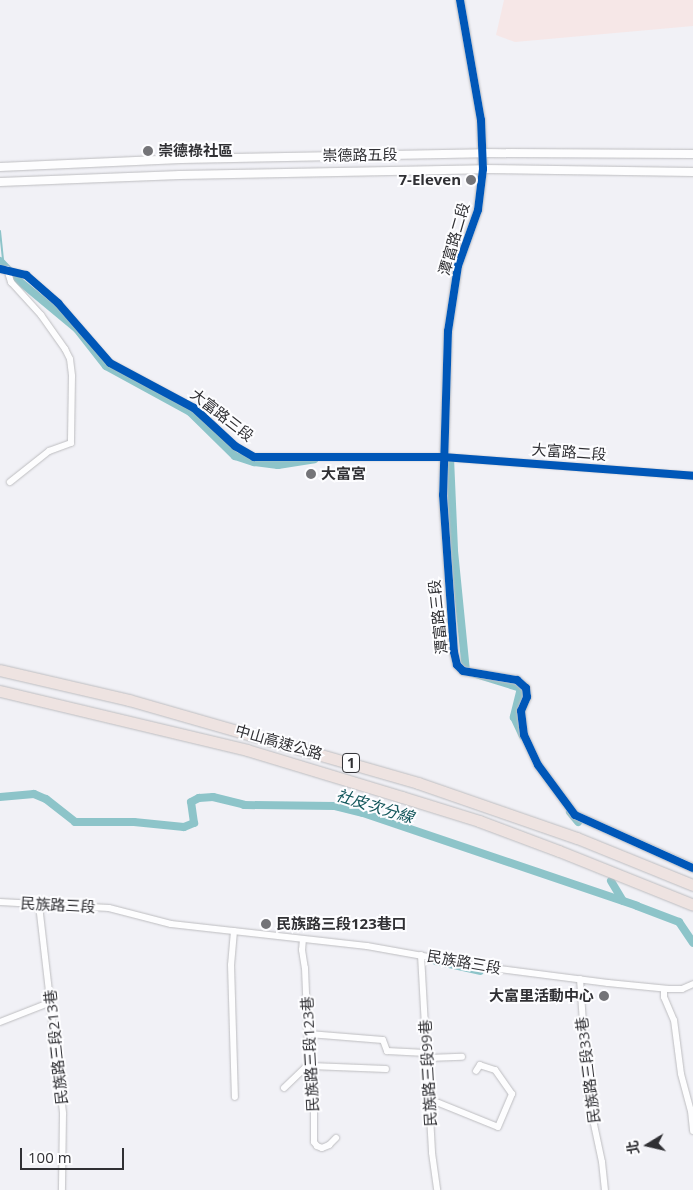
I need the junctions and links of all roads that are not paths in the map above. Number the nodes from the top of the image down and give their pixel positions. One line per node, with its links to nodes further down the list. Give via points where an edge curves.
1 (460, 0): 2 (street, 潭富路二段, via 481,120)
2 (483, 153): 3 (street, 崇德路五段); 4 (street, 崇德路五段, via 181,159); 5 (street, 潭富路二段)
3 (693, 154)
4 (0, 167)
5 (483, 169): 6 (street, 崇德路五段); 7 (street, 崇德路五段); 9 (street, 潭富路二段, via 478,210 458,266 448,331)
6 (693, 172)
7 (0, 182)
8 (4, 269): 9 (street, 大富路三段, via 26,275 58,303 110,363 194,408 235,446 254,457); 11 (street, via 66,350 70,358 72,386 71,443 49,451)
9 (442, 457): 10 (street, 大富路二段); 14 (street, 潭富路三段, via 445,557 457,664 463,671 517,680 526,688 527,697 521,711 524,735 538,765 575,815)
10 (693, 476)
11 (10, 482)
12 (0, 670): 15 (highway, 中山高速公路 / 1, via 129,700 418,783 577,838)
13 (0, 691): 18 (highway, 中山高速公路 / 1, via 247,750 402,797 479,821)
14 (693, 868)
15 (693, 885)
16 (0, 902): 17 (street, 民族路三段)
17 (39, 905): 19 (street, 民族路三段, via 109,908 171,924); 25 (street, 民族路三段213巷)
18 (693, 905)
19 (234, 931): 20 (street, 民族路三段); 34 (street, via 230,965)
20 (303, 939): 21 (street, 民族路三段); 27 (street, 民族路三段123巷)
21 (421, 955): 22 (street, 民族路三段); 28 (street, 民族路三段99巷)
22 (580, 979): 24 (street, 民族路三段); 40 (street, 民族路三段33巷, via 588,1096)
23 (693, 984): 24 (street, 民族路三段, via 682,989)
24 (664, 989): 36 (street, via 674,1020)
25 (51, 1002): 26 (street); 38 (street, 民族路三段213巷, via 63,1114)
26 (0, 1022)
27 (309, 1034): 28 (street, via 383,1040 387,1051); 30 (street, 民族路三段123巷)
28 (427, 1055): 29 (street); 35 (street, 民族路三段99巷)
29 (462, 1057)
30 (311, 1064): 31 (street); 33 (street); 37 (street, 民族路三段123巷, via 314,1142 325,1147)
31 (386, 1069)
32 (476, 1071): 35 (street, via 480,1065 496,1070 512,1094 498,1127)
33 (284, 1088)
34 (235, 1097)
35 (429, 1099): 39 (street, 民族路三段99巷)
36 (693, 1131)
37 (336, 1138)
38 (62, 1190)
39 (437, 1190)
40 (605, 1190)

